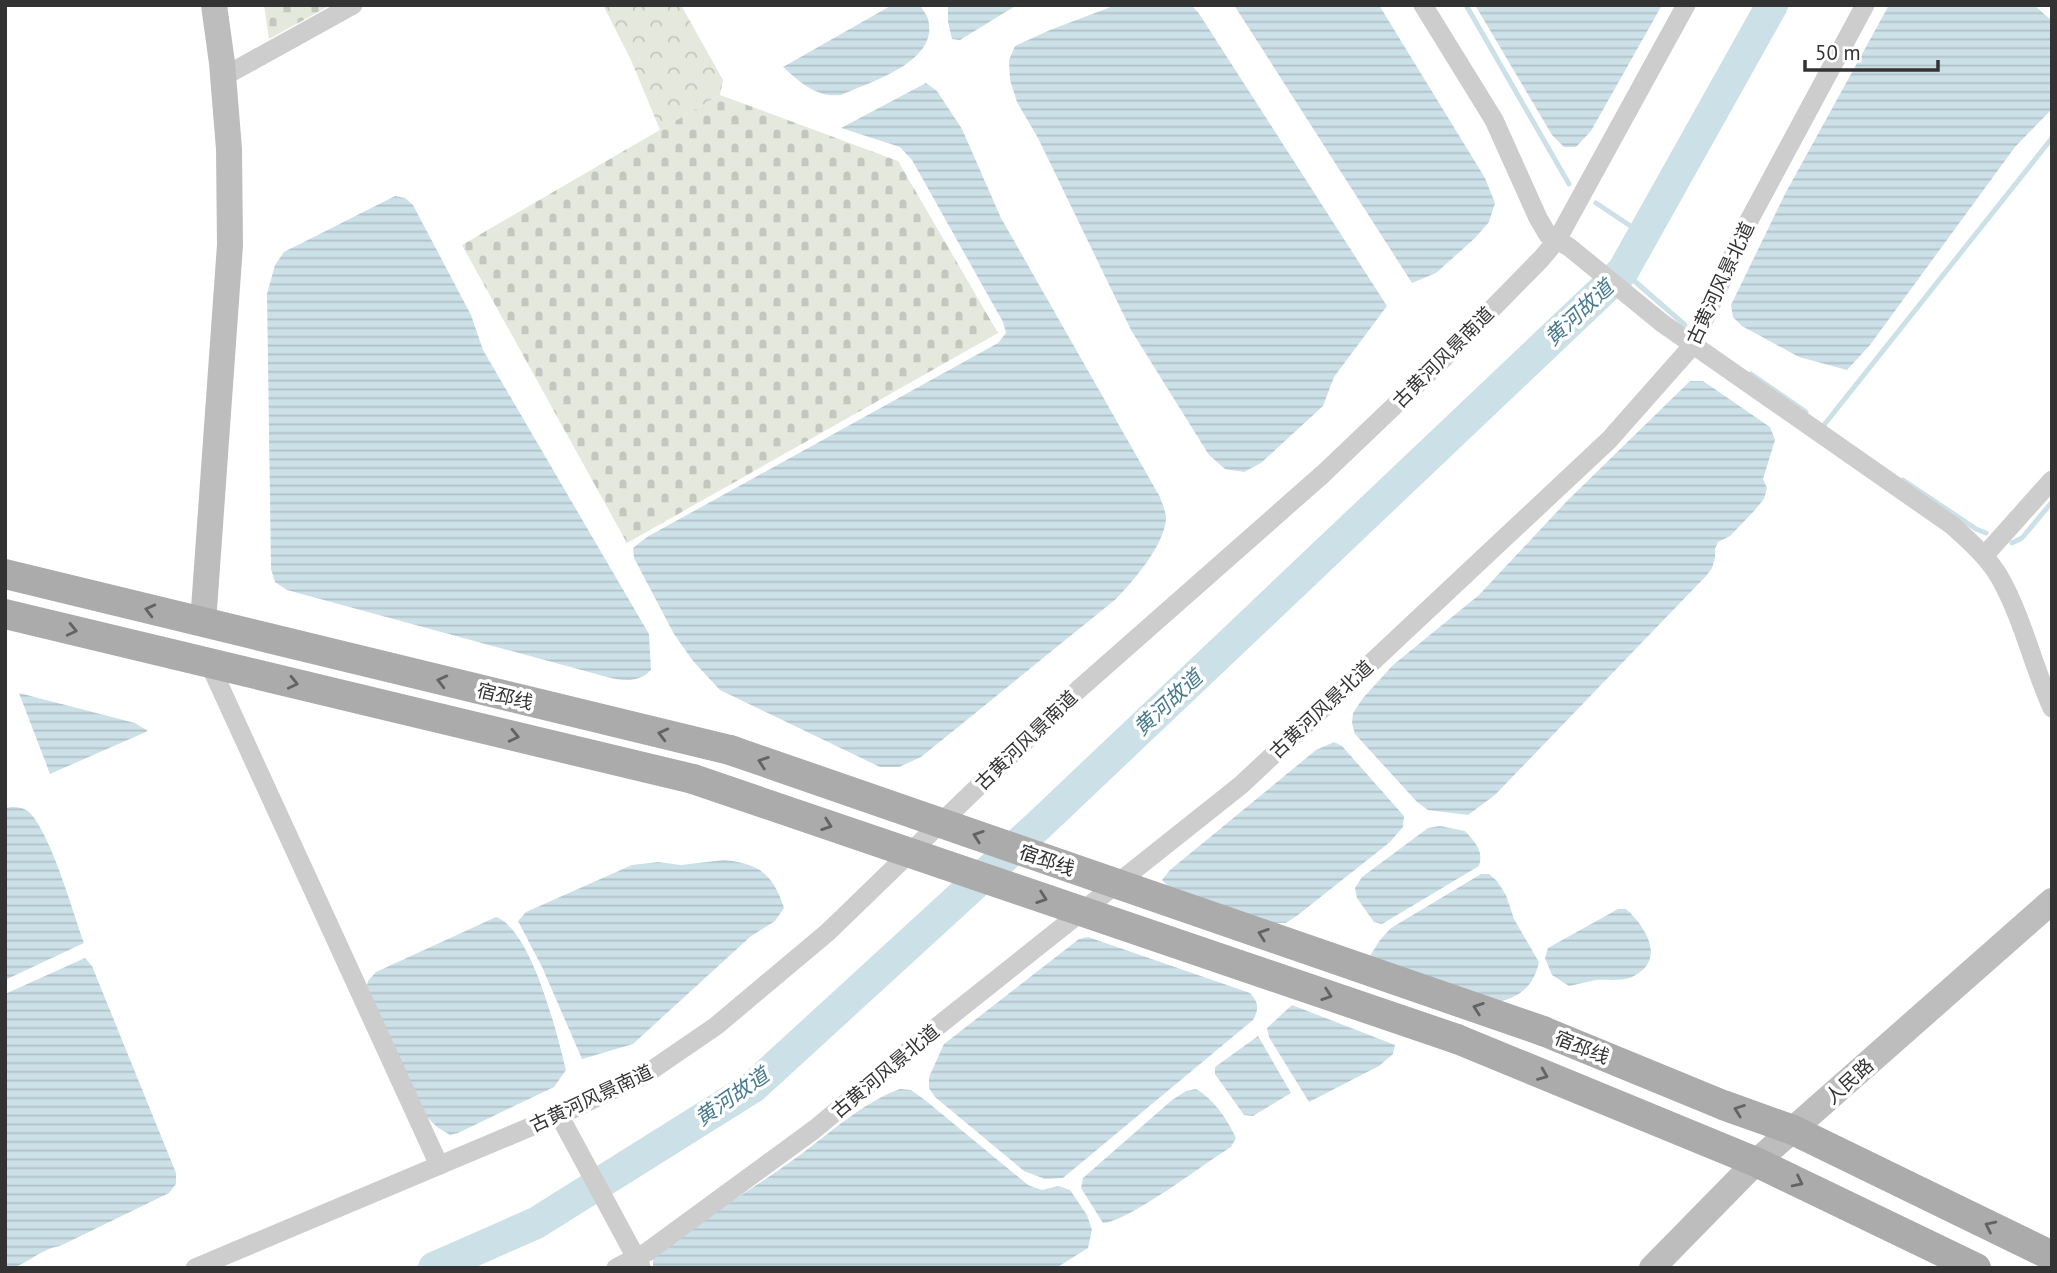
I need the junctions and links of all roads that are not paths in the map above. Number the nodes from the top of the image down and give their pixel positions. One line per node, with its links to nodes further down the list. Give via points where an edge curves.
1 (214, 5): 6 (street)
2 (353, 5): 6 (street)
3 (1423, 5): 7 (street, via 1494,120 1538,218 1548,234)
4 (1686, 5): 7 (street, 古黄河风景南道)
5 (1865, 5): 8 (street, 古黄河风景北道, via 1746,226)
6 (223, 77): 13 (street, via 230,245)
7 (1563, 244): 8 (street); 17 (street, 古黄河风景南道, via 1323,474 1078,690 828,932 716,1027 646,1074)
8 (1693, 345): 10 (street, via 1953,526); 22 (street, 古黄河风景北道, via 1609,440 1241,785 815,1129 647,1252)
9 (2052, 480): 10 (street)
10 (1984, 556): 15 (street, via 2000,577 2021,622)
11 (5, 574): 13 (main road, 宿邳线, one-way to 11)
12 (5, 614): 14 (main road, 宿邳线, one-way to 14)
13 (202, 623): 18 (main road, 宿邳线, one-way to 13, bridge, via 1542,1031 730,750)
14 (209, 663): 19 (main road, 宿邳线, one-way to 19, bridge, via 692,779 1457,1039); 20 (street)
15 (2052, 708)
16 (2052, 901): 18 (street, 人民路)
17 (562, 1121): 20 (street, 古黄河风景南道); 22 (street)
18 (1793, 1130): 19 (street, 人民路); 21 (main road, 宿邳线, one-way to 18)
19 (1756, 1162): 25 (street, 人民路); 26 (main road, 宿邳线, one-way to 26)
20 (439, 1165): 23 (street, 古黄河风景南道)
21 (2052, 1255)
22 (635, 1256): 24 (street, 古黄河风景北道)
23 (195, 1268)
24 (615, 1268)
25 (1652, 1268)
26 (1976, 1268)

